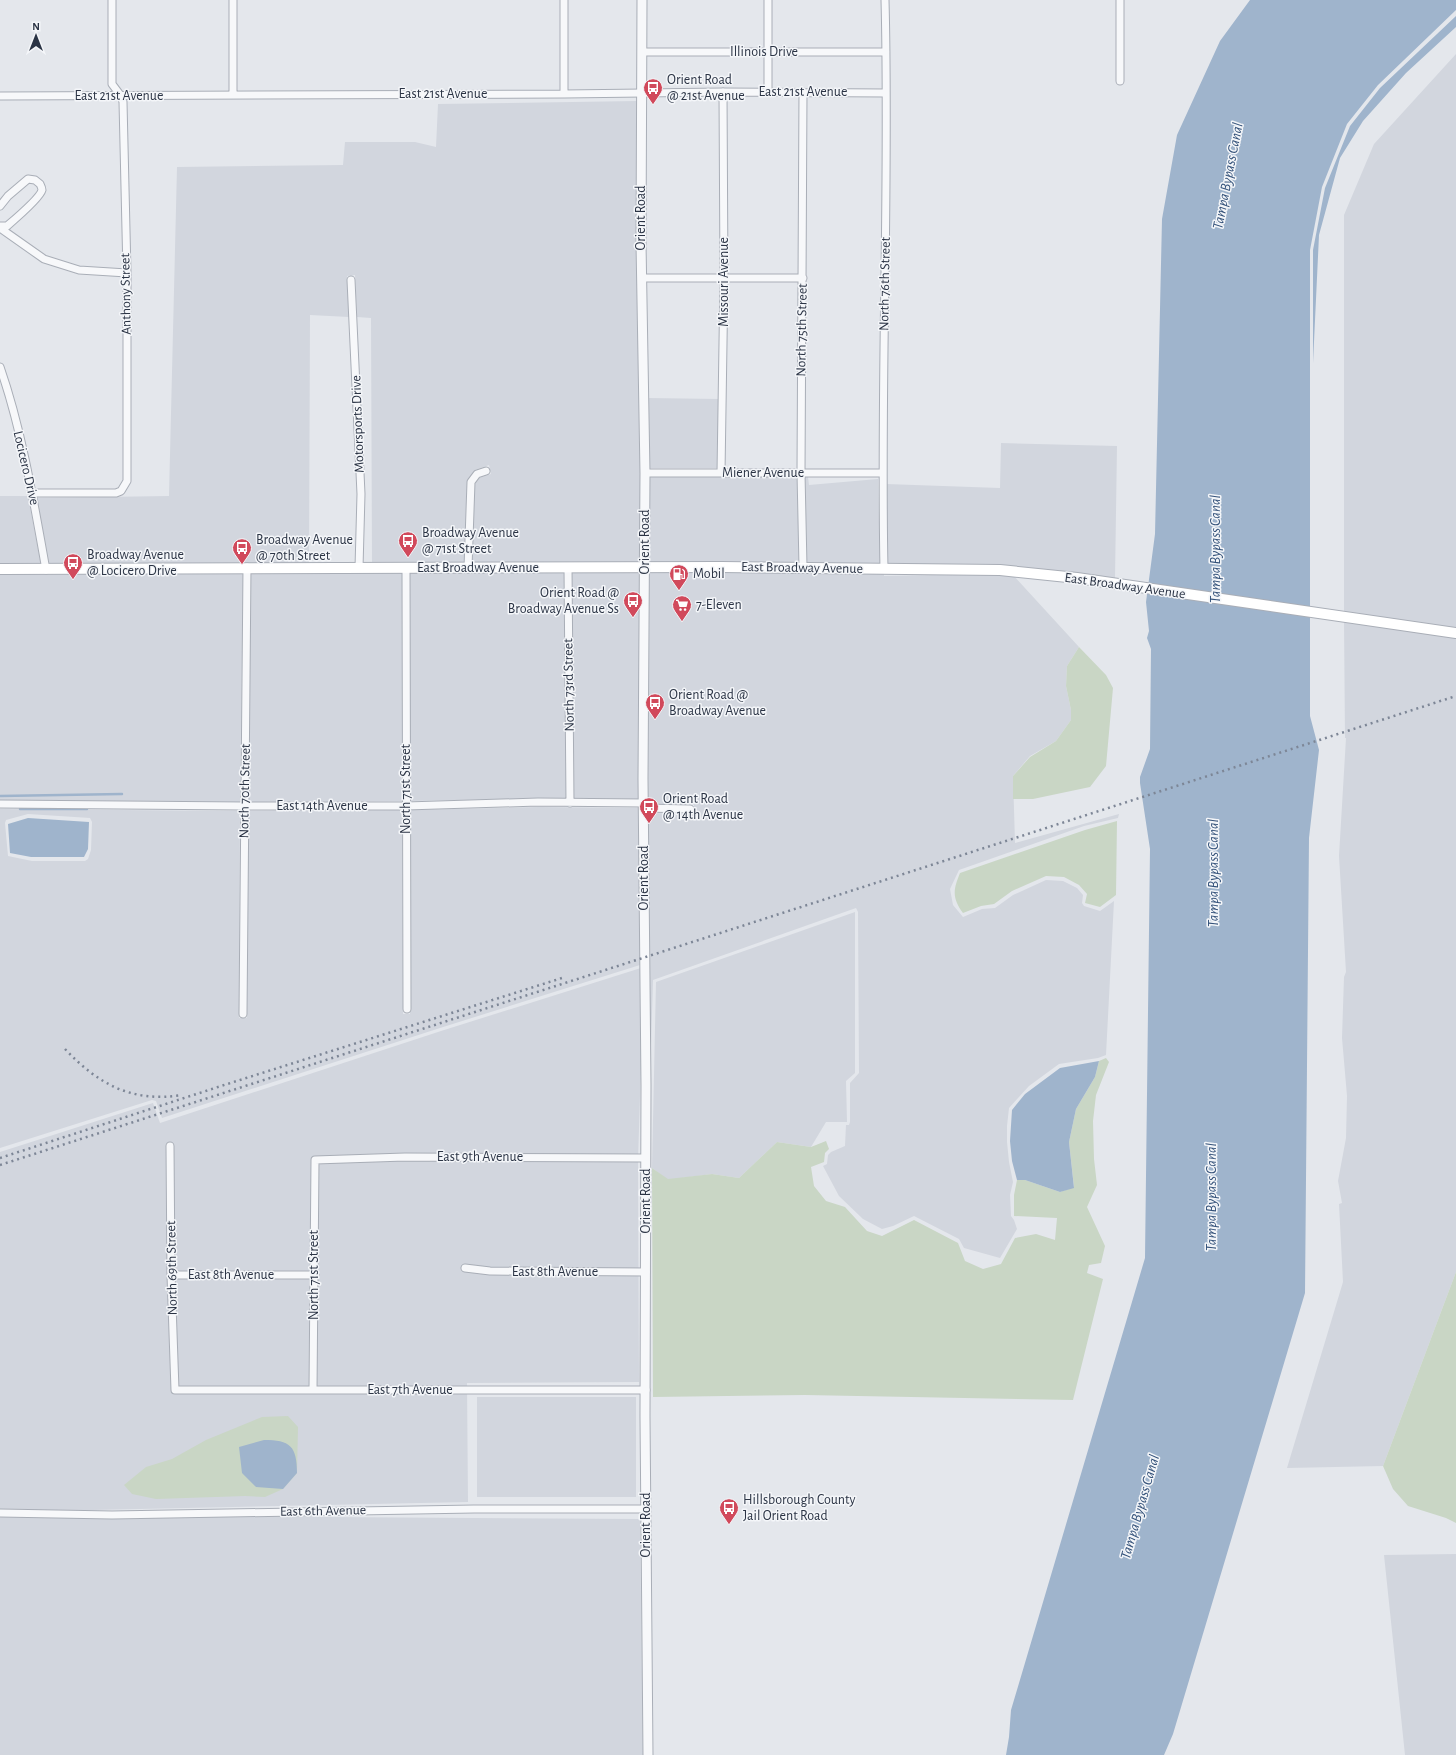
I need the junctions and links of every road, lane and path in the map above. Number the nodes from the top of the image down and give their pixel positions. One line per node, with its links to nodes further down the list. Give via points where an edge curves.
1 (112, 0): 20 (street, via 112,84)
2 (232, 0): 18 (street)
3 (564, 0): 17 (street)
4 (642, 0): 8 (street, Orient Road)
5 (768, 0): 9 (street)
6 (885, 0): 10 (street, North 76th Street)
7 (1120, 0): 11 (street)
8 (642, 52): 9 (street, Illinois Drive); 12 (street, Orient Road)
9 (768, 52): 10 (street, Illinois Drive); 14 (street)
10 (886, 52): 16 (street, North 76th Street)
11 (1120, 81)
12 (641, 92): 13 (street, East 21st Avenue); 17 (street, East 21st Avenue); 24 (street, Orient Road)
13 (723, 92): 14 (street, East 21st Avenue); 25 (street, Missouri Avenue)
14 (768, 92): 15 (street, East 21st Avenue)
15 (803, 92): 16 (street, East 21st Avenue); 26 (street, North 75th Street)
16 (886, 93): 33 (street, North 76th Street)
17 (564, 94): 18 (street, East 21st Avenue)
18 (233, 95): 20 (street, East 21st Avenue)
19 (0, 96): 20 (street, East 21st Avenue)
20 (121, 96): 23 (street, Anthony Street)
21 (0, 206): 22 (street, via 28,179 40,184 40,194 7,226)
22 (0, 227): 23 (street, via 44,259 79,270)
23 (126, 273): 34 (street, Anthony Street, via 127,482 121,491 116,493)
24 (642, 278): 25 (street); 30 (street, Orient Road)
25 (724, 278): 26 (street); 31 (street, Missouri Avenue)
26 (803, 278): 32 (street, North 75th Street)
27 (351, 280): 39 (street, Motorsports Drive, via 361,494)
28 (0, 367): 34 (street, Locicero Drive, via 8,389)
29 (486, 471): 41 (street, via 476,474 471,482)
30 (645, 473): 31 (street, Miener Avenue); 37 (street, Orient Road)
31 (721, 473): 32 (street, Miener Avenue)
32 (801, 473): 33 (street, Miener Avenue); 38 (street, North 75th Street)
33 (882, 473): 43 (street, North 76th Street)
34 (32, 493): 44 (street, Locicero Drive)
35 (247, 567): 39 (main road, East Broadway Avenue); 44 (main road, East Broadway Avenue); 48 (street, North 70th Street)
36 (568, 567): 37 (main road, East Broadway Avenue); 41 (main road, East Broadway Avenue); 46 (street, North 73rd Street)
37 (645, 567): 38 (main road, East Broadway Avenue); 50 (street, Orient Road)
38 (803, 567): 43 (main road, East Broadway Avenue)
39 (359, 568): 40 (main road, East Broadway Avenue)
40 (406, 568): 41 (main road, East Broadway Avenue); 49 (street, North 71st Street)
41 (468, 568)
42 (0, 569): 44 (main road, East Broadway Avenue)
43 (884, 569): 45 (main road, East Broadway Avenue, via 1000,570)
44 (46, 570)
45 (1456, 633)
46 (570, 803): 49 (street, East 14th Avenue); 50 (street, East 14th Avenue)
47 (0, 804): 48 (street, East 14th Avenue)
48 (244, 806): 49 (street, East 14th Avenue); 53 (street, North 70th Street)
49 (406, 806): 52 (street, North 71st Street)
50 (644, 806): 51 (street, East 14th Avenue); 55 (street, Orient Road)
51 (690, 809)
52 (407, 1010)
53 (243, 1014)
54 (170, 1146): 59 (street, North 69th Street)
55 (646, 1158): 56 (street, East 9th Avenue, via 405,1157); 58 (street, Orient Road)
56 (314, 1160): 60 (street, North 71st Street)
57 (465, 1268): 58 (street, East 8th Avenue, via 490,1271)
58 (646, 1272): 63 (street, Orient Road)
59 (171, 1275): 60 (street, East 8th Avenue); 61 (street, North 69th Street)
60 (315, 1275): 62 (street, North 71st Street)
61 (175, 1390): 62 (street, East 7th Avenue)
62 (313, 1390): 63 (street, East 7th Avenue)
63 (646, 1390): 64 (street, Orient Road)
64 (646, 1509): 65 (street, East 6th Avenue, via 112,1515); 66 (street, Orient Road)
65 (0, 1513)
66 (648, 1755)

